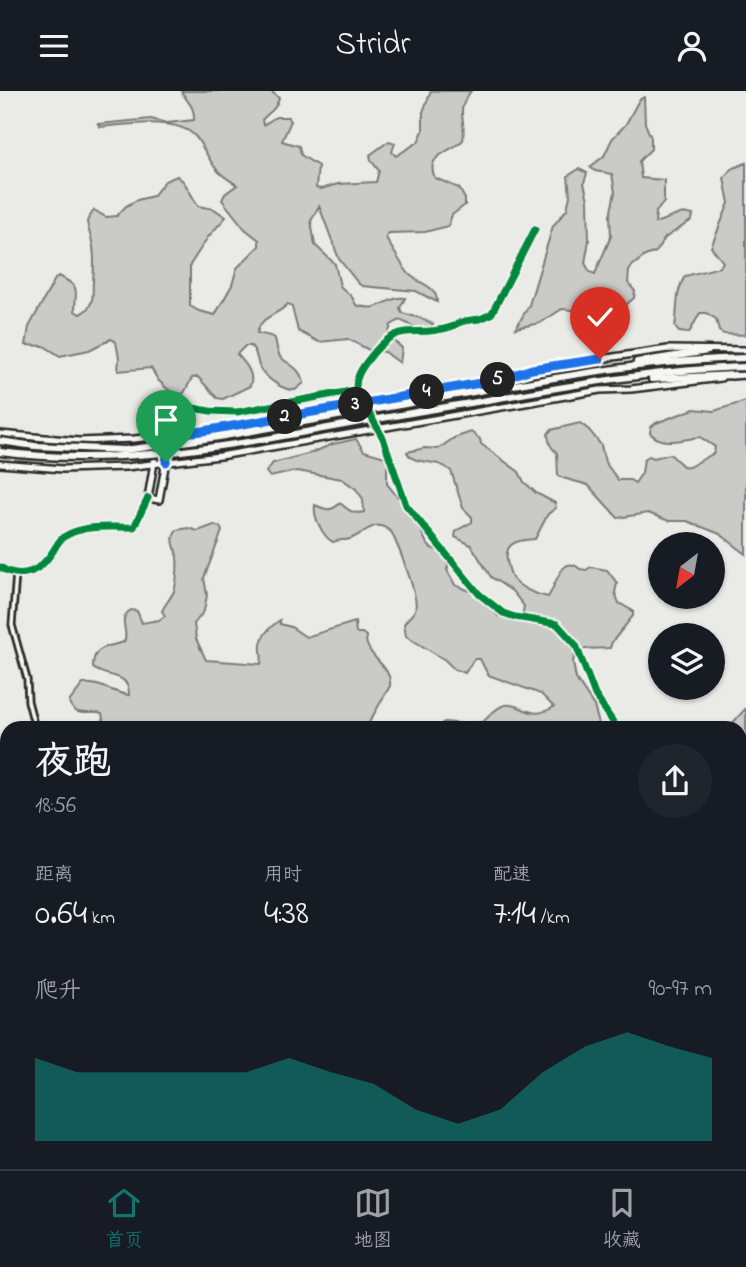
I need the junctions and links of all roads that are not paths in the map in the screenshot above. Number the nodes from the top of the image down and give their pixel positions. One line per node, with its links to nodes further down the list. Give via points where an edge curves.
1 (535, 229): 10 (street, via 492,313 452,327 393,335 360,369)
2 (746, 350): 3 (main road)
3 (708, 351): 6 (highway); 13 (main road, via 668,349 532,369 498,380)
4 (746, 358): 6 (highway)
5 (746, 367): 9 (highway)
6 (600, 370): 16 (highway, bridge, via 125,450)
7 (734, 375): 8 (main road); 9 (highway); 18 (main road, via 600,390)
8 (746, 375)
9 (601, 381): 17 (highway, bridge, via 125,458)
10 (356, 390): 11 (street, via 237,412); 15 (street, bridge)
11 (176, 405): 13 (main road); 14 (main road, via 164,403)
12 (0, 434): 14 (main road, via 92,441)
13 (171, 434): 14 (main road); 18 (main road)
14 (158, 435): 20 (main road)
15 (383, 438): 25 (street, via 406,505 453,563 479,594 503,613 557,624 576,645 595,695)
16 (0, 441)
17 (0, 453)
18 (166, 462): 20 (main road); 21 (main road, via 159,500)
19 (0, 464): 20 (main road, via 63,468)
20 (154, 464): 21 (main road)
21 (148, 498): 23 (street, via 134,527 87,527 69,533 60,538 41,566)
22 (0, 566): 23 (street)
23 (16, 574): 24 (street, via 12,625)
24 (33, 721)
25 (612, 721)

